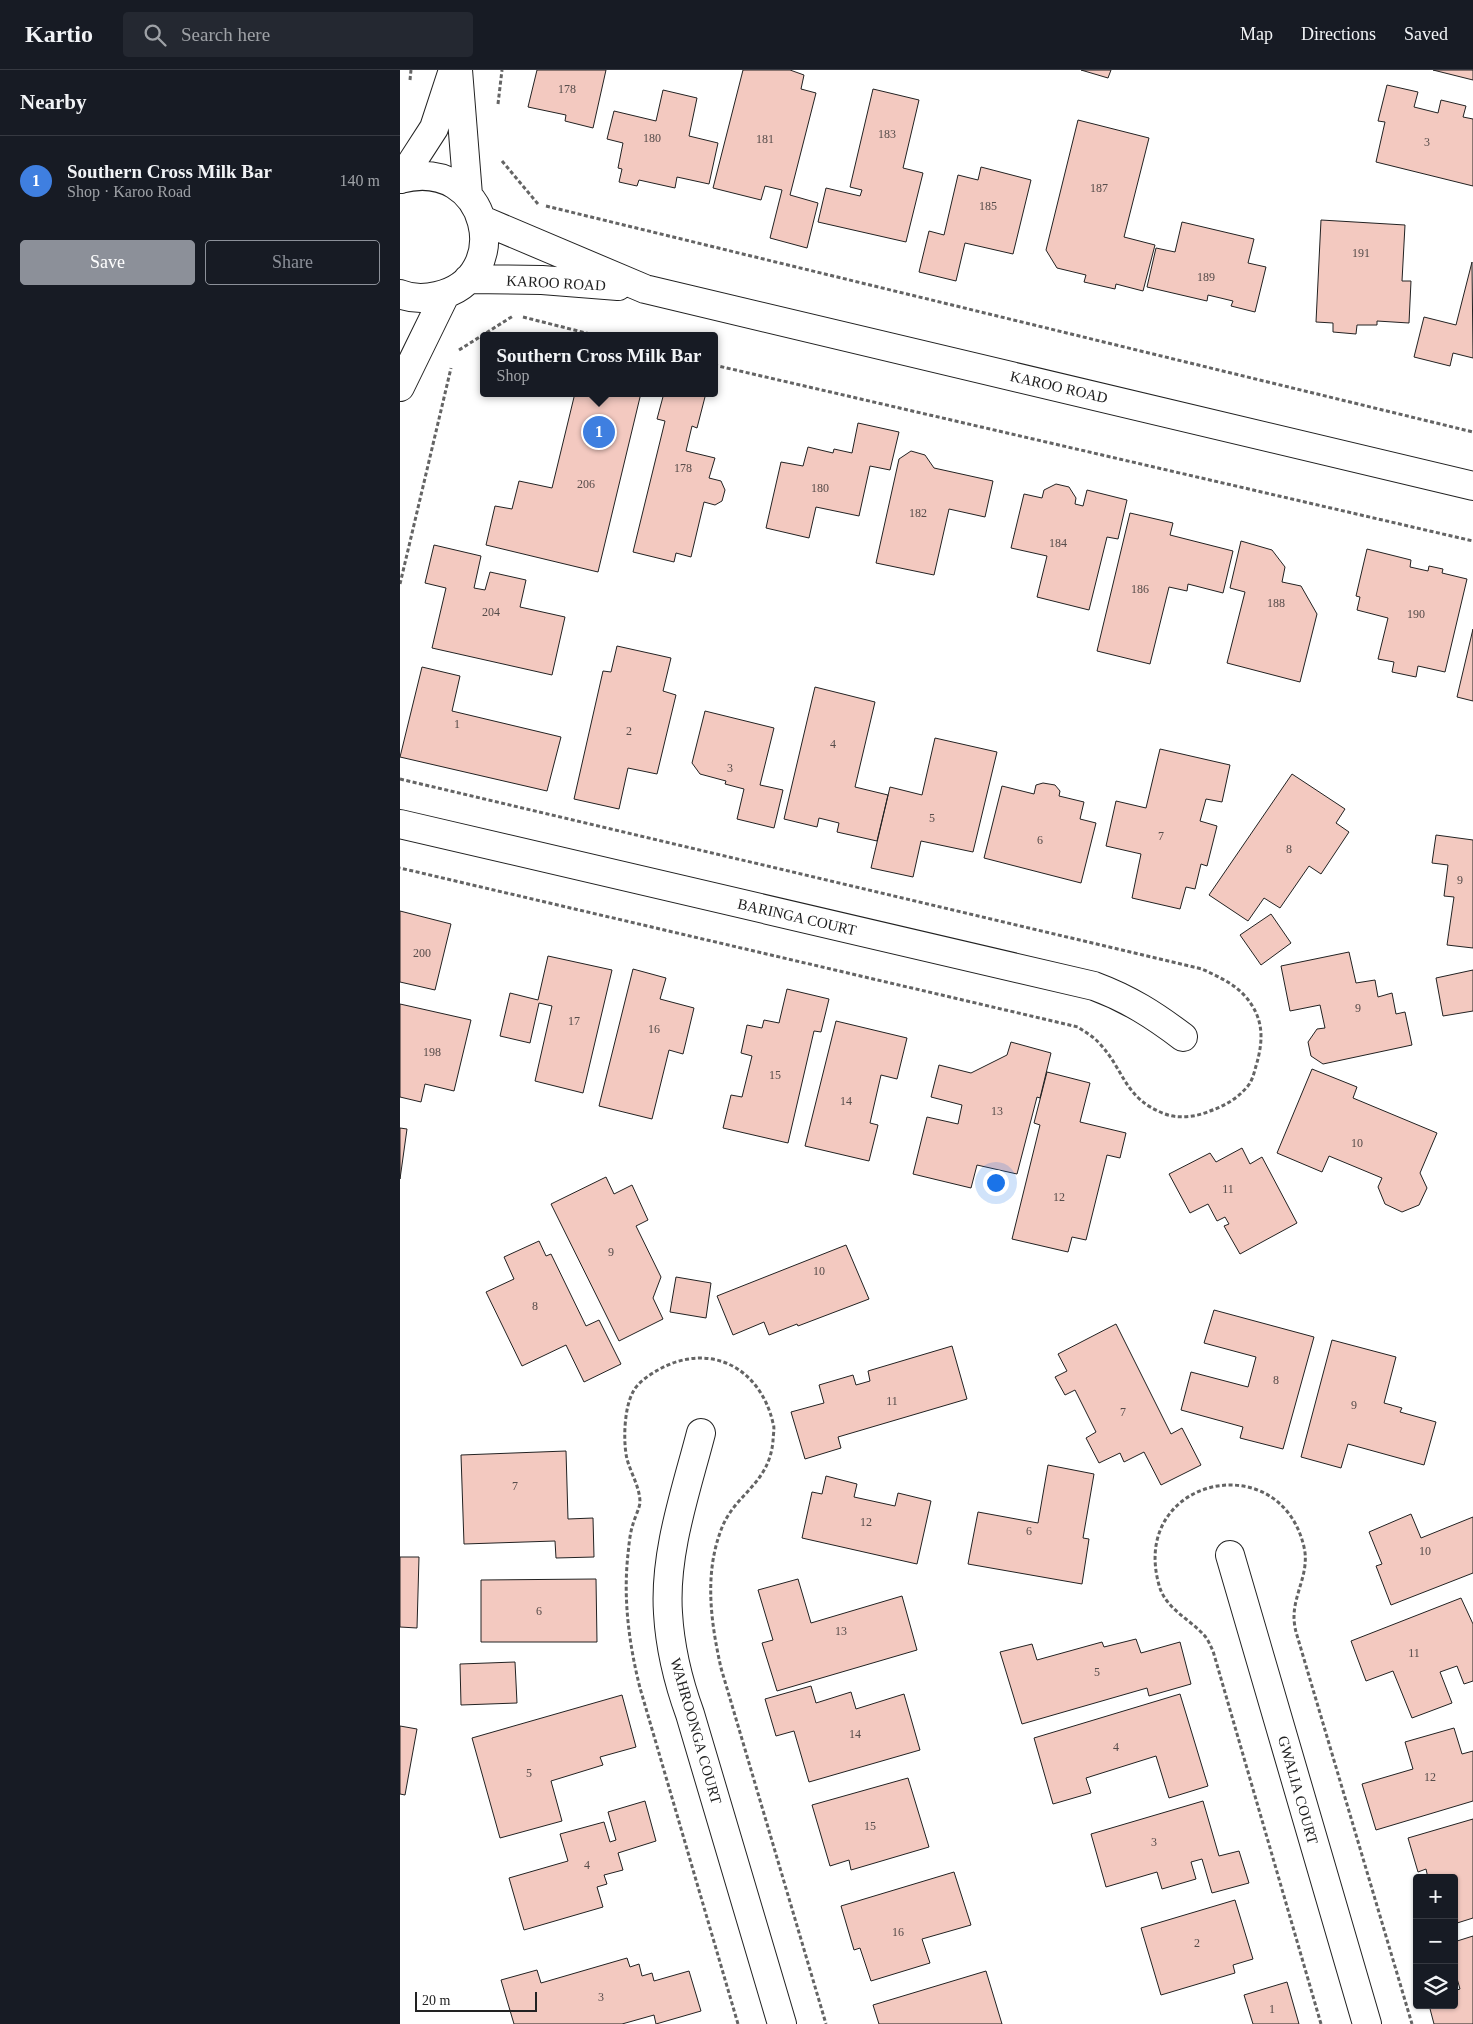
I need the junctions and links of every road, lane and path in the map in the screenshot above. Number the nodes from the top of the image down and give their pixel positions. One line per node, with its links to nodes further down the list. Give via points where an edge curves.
1 (453, 70): 4 (street, via 434,128)
2 (458, 70): 5 (street)
3 (497, 156): 6 (path)
4 (400, 179): 5 (street, via 437,177)
5 (468, 194): 8 (street)
6 (539, 204): 7 (path); 22 (path)
7 (537, 210)
8 (482, 220): 9 (street, via 485,241 480,261); 10 (street, KAROO ROAD)
9 (468, 279): 10 (street, KAROO ROAD, via 542,280); 12 (street)
10 (644, 289): 23 (street, KAROO ROAD)
11 (400, 294): 12 (street, via 426,299)
12 (445, 295): 21 (street)
13 (516, 309): 14 (path)
14 (515, 315): 15 (path); 16 (path)
15 (488, 332)
16 (582, 332)
17 (480, 337): 18 (path)
18 (454, 353)
19 (452, 363): 25 (path)
20 (718, 366): 24 (path)
21 (400, 388)
22 (1473, 432)
23 (1473, 486)
24 (1473, 540)
25 (400, 584)
26 (400, 824): 27 (street, BARINGA COURT, via 1094,986 1156,1016)
27 (1183, 1037)
28 (701, 1434): 30 (street, WAHROONGA COURT, via 675,1532 668,1581 669,1621 678,1682)
29 (1230, 1555): 31 (street, GWALIA COURT)
30 (782, 2024)
31 (1367, 2024)

